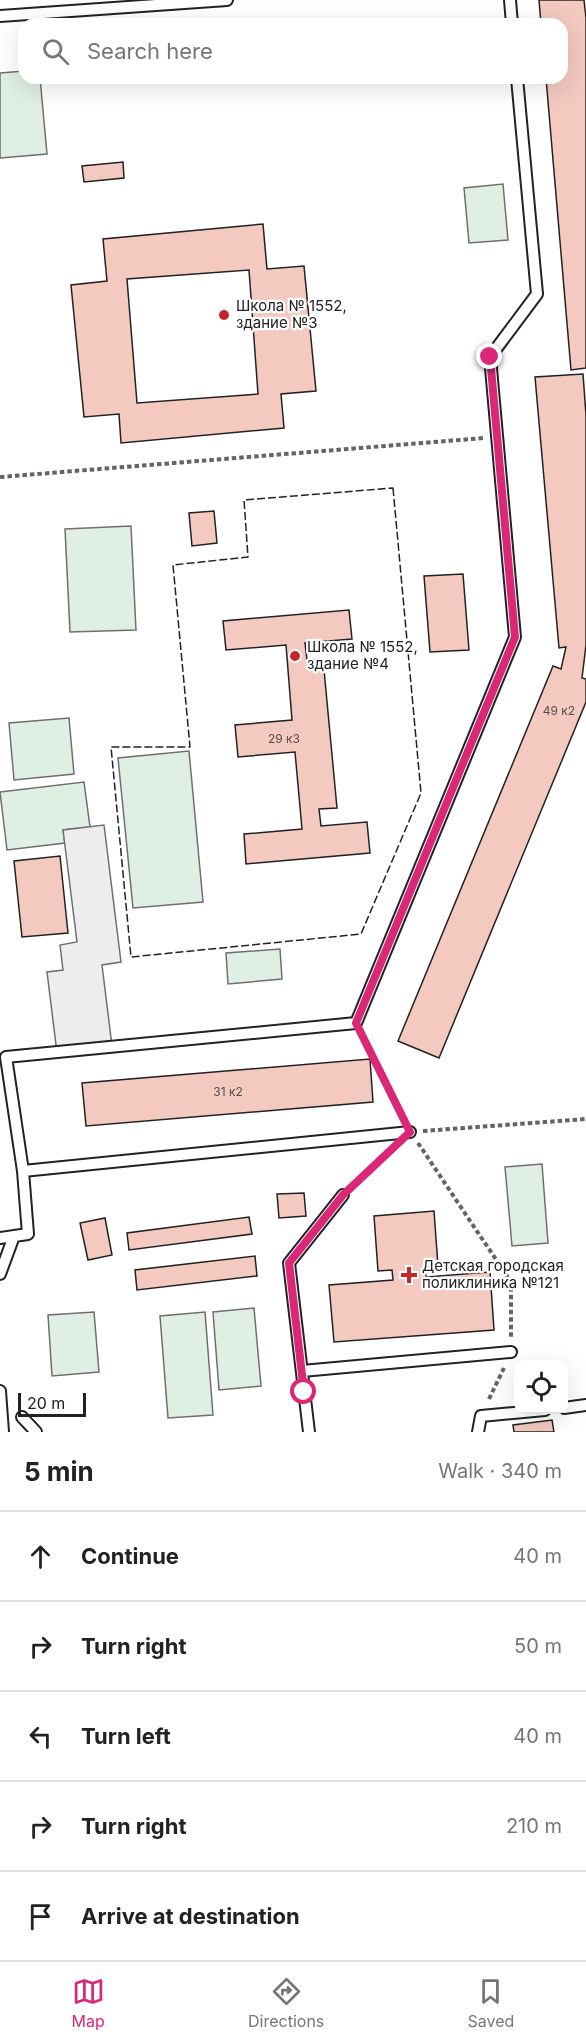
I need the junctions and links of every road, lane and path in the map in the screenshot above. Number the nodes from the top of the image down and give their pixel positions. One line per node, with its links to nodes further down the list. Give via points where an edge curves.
1 (228, 0): 3 (lane)
2 (510, 0): 4 (lane)
3 (0, 16)
4 (512, 18)
5 (518, 84): 6 (lane, via 537,294 490,357)
6 (497, 437): 7 (path); 8 (lane, via 515,637)
7 (0, 477)
8 (356, 1023): 9 (lane); 11 (path)
9 (3, 1053): 12 (lane)
10 (586, 1119): 11 (path)
11 (410, 1132): 12 (lane); 13 (path); 17 (path, via 511,1282)
12 (23, 1171): 14 (lane, via 28,1234)
13 (343, 1195): 18 (lane, via 289,1263)
14 (14, 1236): 15 (lane); 16 (lane)
15 (0, 1238)
16 (0, 1274)
17 (511, 1352): 18 (lane); 23 (path)
18 (302, 1371): 27 (lane)
19 (0, 1391): 25 (lane)
20 (586, 1405): 21 (lane)
21 (568, 1407)
22 (514, 1413): 23 (lane)
23 (481, 1416): 28 (lane)
24 (22, 1417): 26 (lane)
25 (3, 1432)
26 (36, 1432)
27 (309, 1432)
28 (478, 1432)

